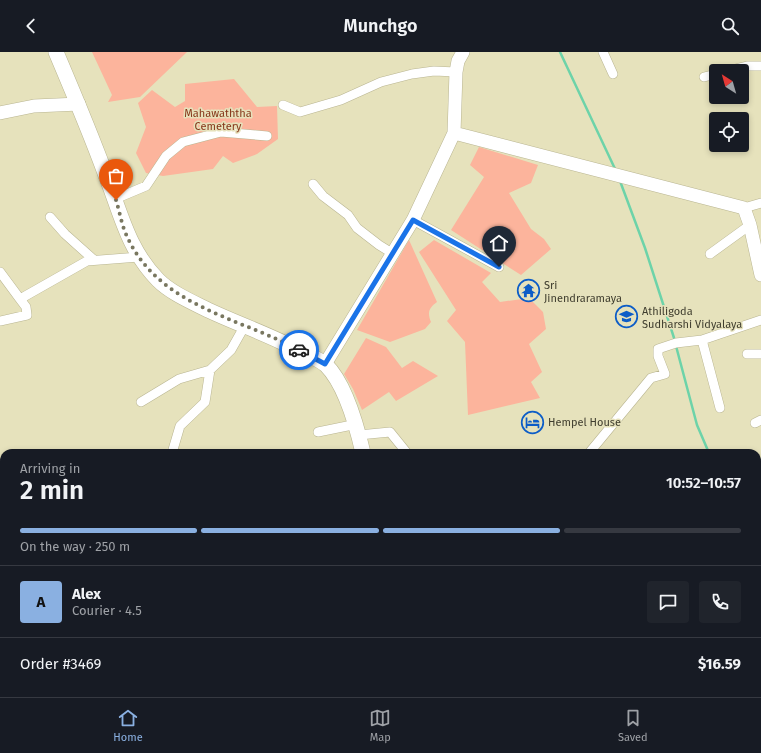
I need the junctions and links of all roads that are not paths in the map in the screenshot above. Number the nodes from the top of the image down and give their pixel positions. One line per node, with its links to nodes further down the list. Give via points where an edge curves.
1 (56, 52): 10 (main road)
2 (463, 52): 6 (street)
3 (603, 52): 7 (street)
4 (749, 66): 5 (street)
5 (761, 66)
6 (456, 72): 11 (street, via 412,74 381,82 341,100 300,112); 13 (street)
7 (613, 74)
8 (709, 76): 9 (street)
9 (704, 77)
10 (78, 104): 12 (street, via 34,106); 16 (main road)
11 (283, 105)
12 (0, 113)
13 (454, 133): 18 (street); 20 (street)
14 (267, 136): 16 (street, via 221,132 183,142 166,156 146,186)
15 (313, 184): 22 (street, via 323,196 348,215 357,228)
16 (116, 200): 24 (main road, via 125,232)
17 (761, 204): 18 (street)
18 (744, 208): 21 (street)
19 (50, 217): 25 (street)
20 (413, 220): 22 (street); 26 (street)
21 (750, 225): 23 (street); 28 (street)
22 (392, 253): 36 (street)
23 (710, 254)
24 (139, 257): 25 (street); 32 (main road, via 159,281 191,302)
25 (94, 260): 29 (street)
26 (499, 267)
27 (0, 272): 29 (street)
28 (761, 275)
29 (20, 299): 31 (street, via 26,307 27,315)
30 (761, 320): 33 (street)
31 (0, 321)
32 (244, 327): 36 (main road, via 277,338); 37 (street, via 230,350)
33 (702, 340): 39 (street); 45 (street, via 676,343 658,349 665,374 651,378)
34 (747, 354): 35 (street)
35 (761, 354)
36 (325, 364): 40 (main road, via 335,377)
37 (210, 370): 38 (street, via 179,379); 42 (street, via 205,402 180,426)
38 (141, 402)
39 (720, 408)
40 (358, 429): 41 (street); 43 (main road); 44 (street, via 390,432)
41 (318, 432)
42 (173, 449)
43 (362, 449)
44 (404, 449)
45 (592, 449)

